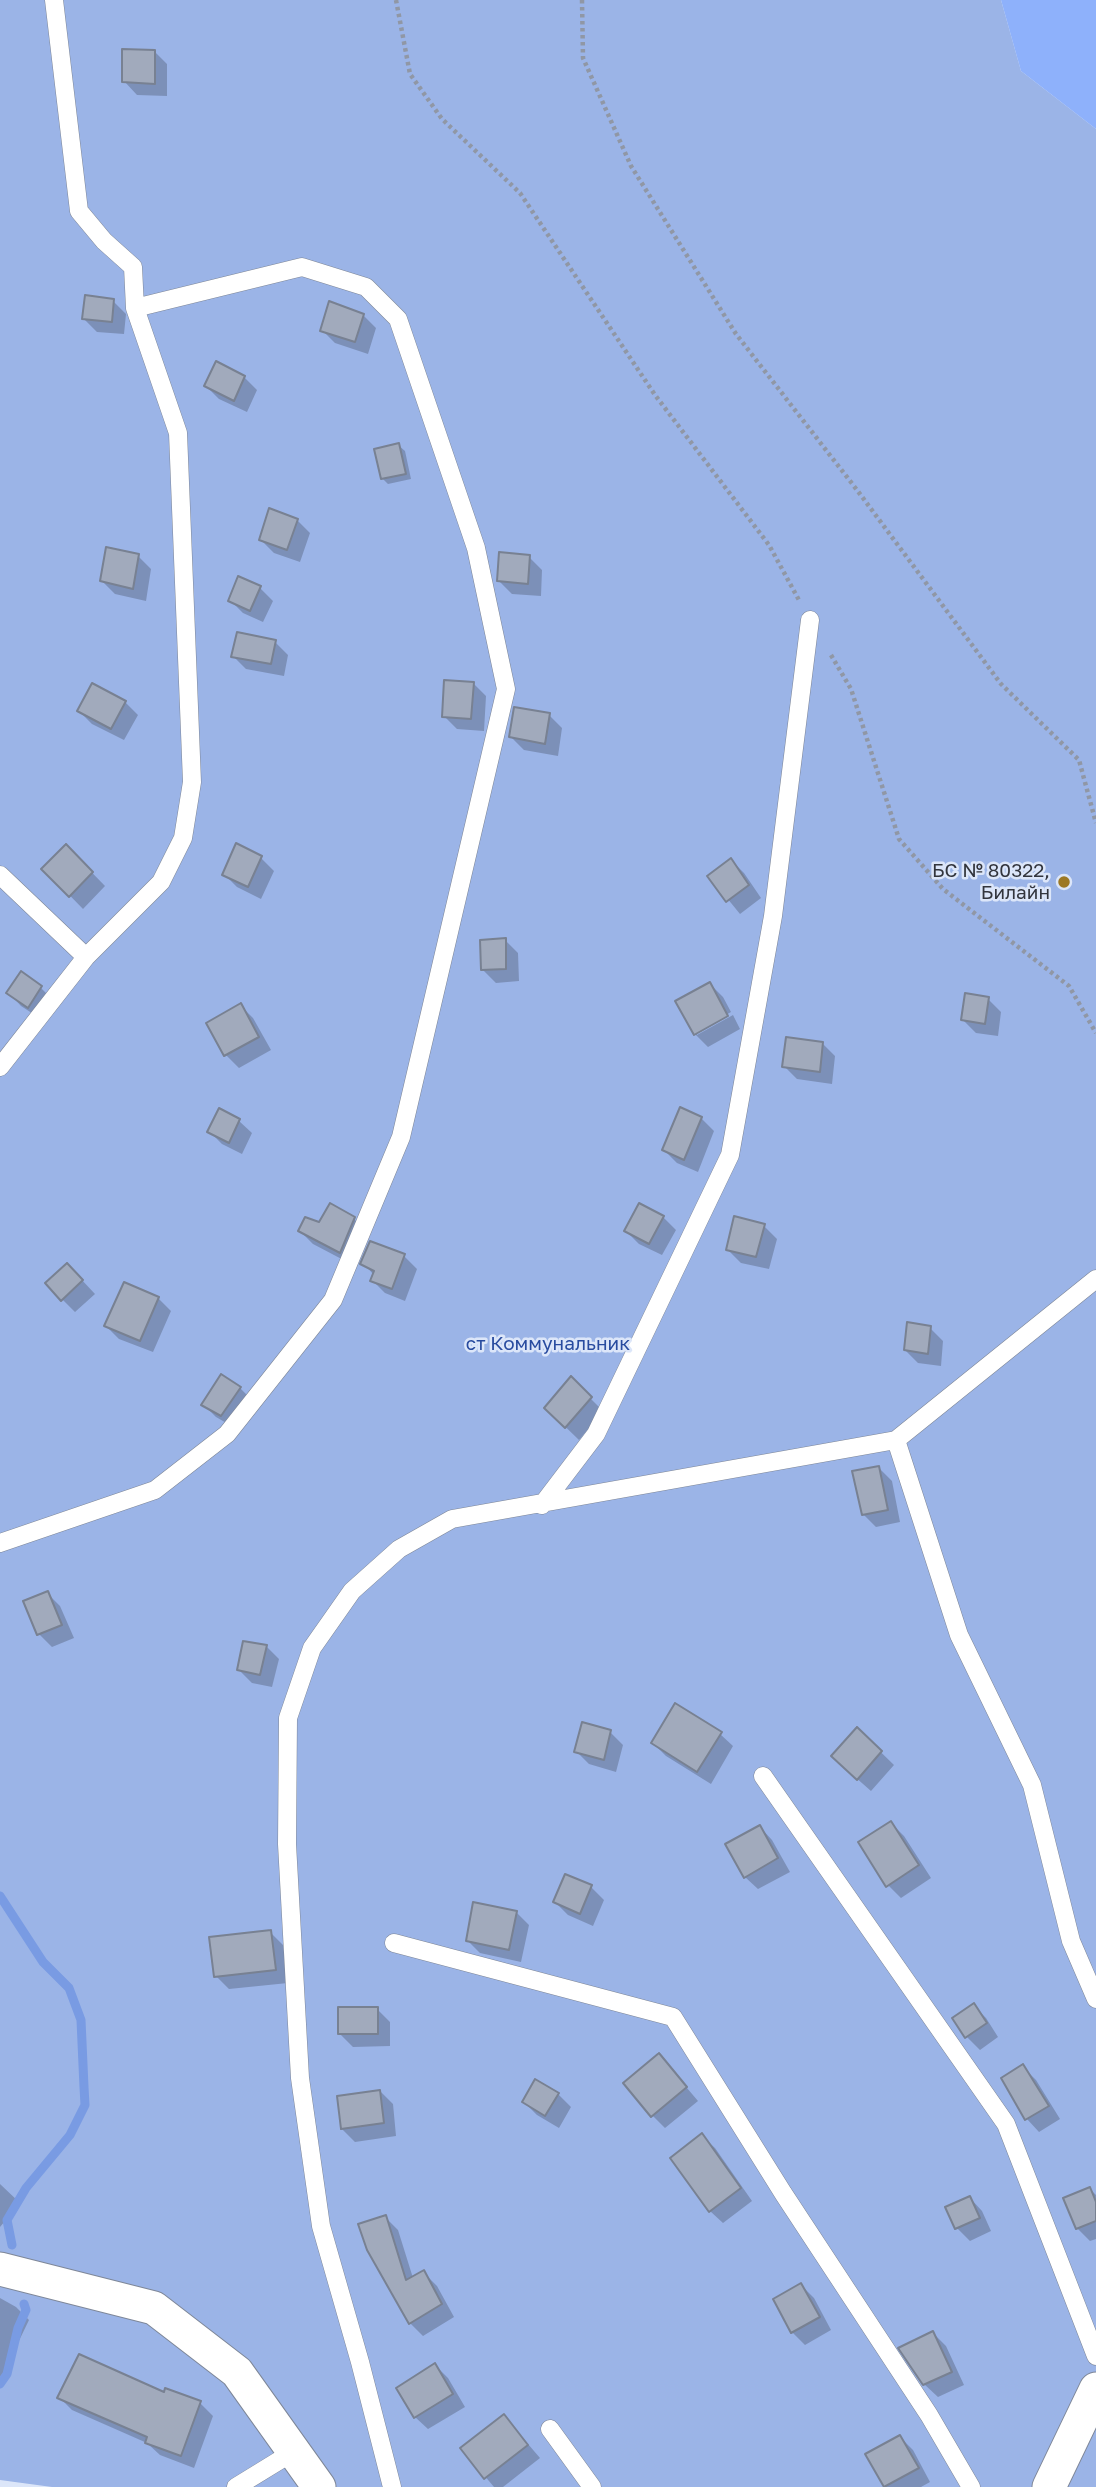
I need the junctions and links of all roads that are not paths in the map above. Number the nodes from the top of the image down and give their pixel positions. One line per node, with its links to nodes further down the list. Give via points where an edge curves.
1 (54, 0): 2 (lane, via 79,211 133,267)
2 (135, 309): 5 (lane, via 178,433 192,782 183,838 160,882); 10 (lane, via 302,267 366,287 398,319 476,548 506,689 401,1137 333,1300 227,1433 155,1490)
3 (810, 620): 9 (lane, via 773,916 730,1155 596,1434)
4 (0, 875): 5 (lane)
5 (86, 957): 6 (lane)
6 (0, 1067)
7 (1096, 1279): 8 (lane)
8 (896, 1440): 9 (lane); 13 (lane, via 959,1635 1032,1785 1071,1941)
9 (542, 1505): 21 (lane, via 452,1519 399,1549 352,1591 312,1648 288,1718 287,1844 300,2078 321,2225)
10 (0, 1543)
11 (763, 1776): 15 (lane, via 1006,2123)
12 (394, 1943): 23 (lane, via 673,2017)
13 (1096, 1999)
14 (0, 2269): 18 (street, via 154,2308 237,2372)
15 (1096, 2356)
16 (1096, 2389): 24 (street)
17 (550, 2429): 22 (lane)
18 (293, 2452): 19 (lane); 20 (street)
19 (236, 2487)
20 (319, 2487)
21 (392, 2487)
22 (592, 2487)
23 (971, 2487)
24 (1049, 2487)

